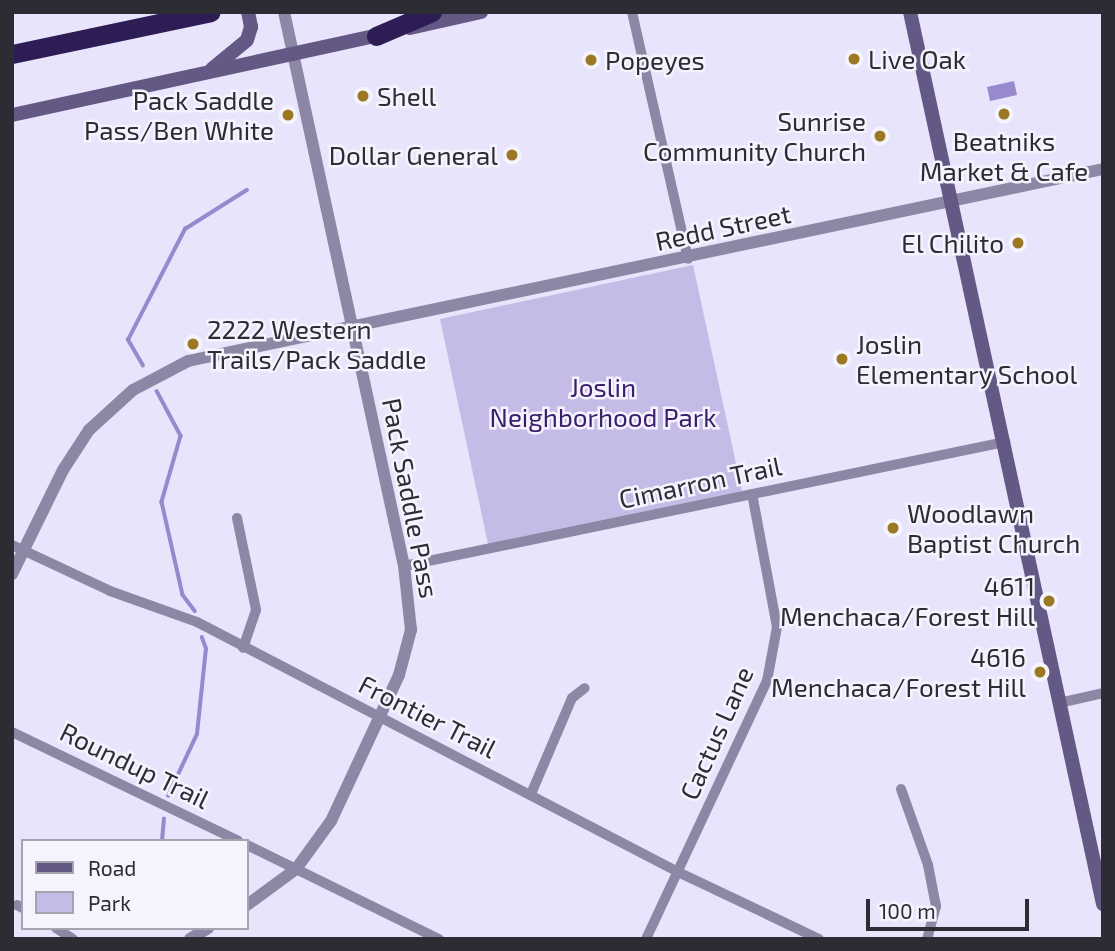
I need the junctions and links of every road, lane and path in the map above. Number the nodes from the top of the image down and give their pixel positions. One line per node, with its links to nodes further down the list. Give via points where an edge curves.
1 (211, 12): 9 (highway)
2 (248, 12): 11 (main road, via 251,27 247,40)
3 (284, 12): 10 (street, Pack Saddle Pass)
4 (432, 12): 8 (highway)
5 (481, 12): 8 (main road)
6 (632, 12): 15 (street)
7 (911, 12): 14 (main road)
8 (376, 36): 10 (main road)
9 (12, 54)
10 (293, 55): 11 (main road); 16 (street, Pack Saddle Pass)
11 (208, 72): 12 (main road)
12 (12, 114)
13 (1103, 169): 14 (street, Redd Street)
14 (950, 202): 15 (street, Redd Street); 17 (main road)
15 (688, 258): 16 (street, Redd Street)
16 (353, 327): 20 (street, Redd Street, via 209,354 142,383 104,414 73,452); 21 (street, Pack Saddle Pass)
17 (1005, 442): 18 (street, Cimarron Trail); 26 (main road)
18 (752, 494): 21 (street, Cimarron Trail); 35 (street, Cactus Lane, via 777,627 767,681)
19 (237, 518): 23 (street, via 256,610)
20 (18, 548): 22 (street, Redd Street); 23 (street, Frontier Trail, via 126,597 181,614)
21 (404, 566): 27 (street, Pack Saddle Pass, via 412,613 409,645)
22 (12, 574)
23 (243, 648): 27 (street, Frontier Trail)
24 (585, 688): 30 (street, via 572,698)
25 (1103, 693): 26 (street)
26 (1059, 703): 33 (main road)
27 (380, 715): 30 (street, Frontier Trail); 34 (street, Pack Saddle Pass, via 331,821)
28 (12, 732): 31 (street, Roundup Trail)
29 (901, 789): 41 (street, via 928,865 936,906)
30 (531, 794): 35 (street, Frontier Trail)
31 (234, 839)
32 (248, 845): 34 (street)
33 (1097, 846): 37 (main road)
34 (296, 869): 36 (street, Pack Saddle Pass); 38 (street)
35 (678, 872): 39 (street, Cactus Lane); 40 (street, Frontier Trail)
36 (248, 904)
37 (1103, 904)
38 (439, 939)
39 (646, 939)
40 (819, 939)
41 (927, 939)

